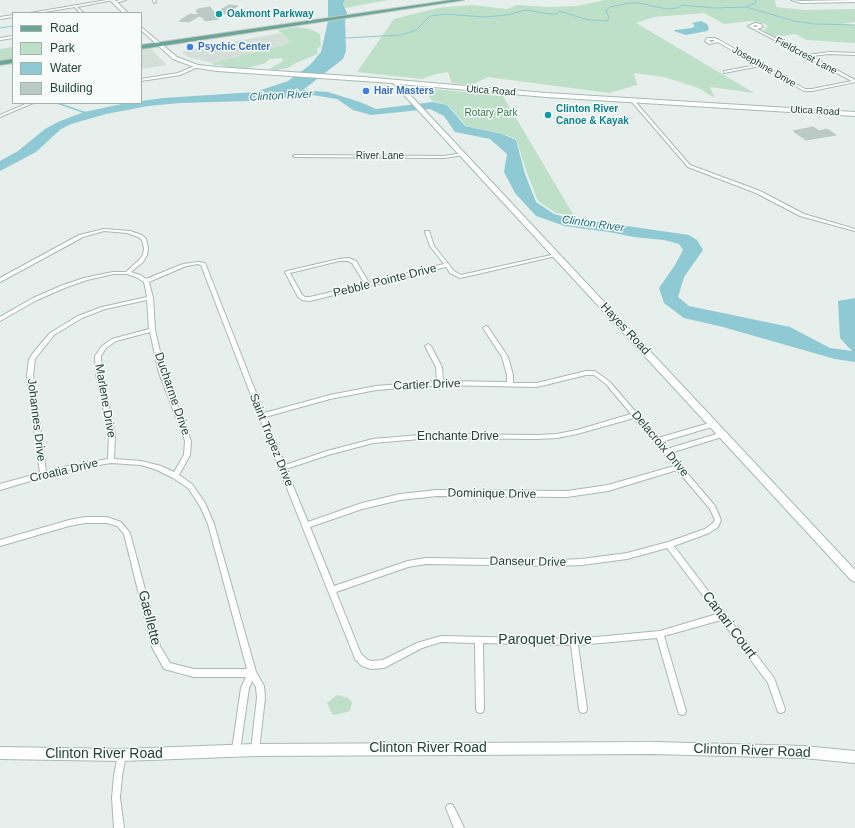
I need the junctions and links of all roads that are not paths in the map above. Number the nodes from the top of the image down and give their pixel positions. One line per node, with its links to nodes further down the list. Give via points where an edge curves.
1 (126, 0): 4 (street)
2 (462, 0): 16 (main road)
3 (792, 0): 5 (street)
4 (113, 1): 8 (street); 13 (street)
5 (855, 1)
6 (389, 4): 7 (main road)
7 (382, 6)
8 (77, 8): 11 (street); 12 (street)
9 (368, 8): 10 (main road)
10 (360, 9)
11 (41, 12)
12 (81, 12)
13 (125, 12)
14 (12, 16): 17 (street)
15 (301, 17): 16 (main road)
16 (322, 17): 22 (main road)
17 (0, 18)
18 (257, 24): 22 (main road, via 261,26)
19 (752, 27): 31 (street, Fieldcrest Lane)
20 (225, 28): 25 (main road)
21 (142, 29): 25 (street, Utica Road)
22 (257, 30): 28 (main road)
23 (12, 38): 24 (street)
24 (0, 39)
25 (153, 39): 26 (main road); 28 (street, Utica Road)
26 (142, 40)
27 (717, 42): 34 (street, Josephine Drive)
28 (159, 44): 29 (main road); 35 (street, Utica Road, via 175,58)
29 (142, 47)
30 (855, 54): 31 (street, via 829,52)
31 (807, 56): 40 (street, Fieldcrest Lane)
32 (12, 61): 33 (main road)
33 (0, 63)
34 (761, 65): 38 (street); 40 (street, Josephine Drive, via 804,90)
35 (198, 66): 39 (street, via 183,73); 41 (street, Utica Road, via 222,70)
36 (12, 67): 37 (main road)
37 (0, 70)
38 (725, 72)
39 (142, 80)
40 (855, 81)
41 (395, 82): 42 (street, Utica Road); 43 (street, Hayes Road)
42 (423, 85): 43 (street, via 411,89); 44 (street, Utica Road)
43 (406, 94): 48 (street, Hayes Road)
44 (632, 100): 46 (street, Utica Road); 50 (street, via 689,166 758,192 802,215)
45 (29, 104): 47 (street)
46 (855, 114)
47 (0, 116)
48 (463, 154): 49 (street, River Lane, via 444,157); 52 (street, Hayes Road)
49 (296, 156)
50 (855, 230)
51 (427, 232): 53 (street, via 432,246)
52 (556, 255): 53 (street, Pebble Pointe Drive, via 463,277 456,275); 68 (street, Hayes Road)
53 (447, 265): 57 (street, Pebble Pointe Drive)
54 (127, 273): 55 (street, via 145,254 144,240 134,233 104,230 81,236); 56 (street); 59 (street, via 99,276 64,286)
55 (0, 280)
56 (146, 281): 58 (street, Ducharme Drive); 67 (street, Saint Tropez Drive, via 185,265 198,262 203,264)
57 (368, 285): 57 (street, Pebble Pointe Drive, via 354,262 349,259 287,272 298,294 304,299)
58 (150, 298): 61 (street, Ducharme Drive); 75 (street, Johannes Drive, via 95,310 80,317 52,334 35,354 30,375)
59 (0, 319)
60 (486, 328): 65 (street, via 505,357)
61 (152, 330): 72 (street, Marlene Drive, via 114,340 104,347 98,356 99,374 112,435); 76 (street, Ducharme Drive, via 162,373 188,441 187,455)
62 (428, 346): 64 (street, via 439,368)
63 (595, 373): 65 (street, Cartier Drive, via 545,384); 66 (street, Delacroix Drive, via 608,383)
64 (440, 383): 65 (street, Cartier Drive); 67 (street, Cartier Drive, via 358,391)
65 (510, 385)
66 (635, 415): 70 (street, Delacroix Drive); 74 (street, Enchante Drive, via 577,432 547,436 430,436 373,441)
67 (262, 416): 74 (street, Saint Tropez Drive)
68 (713, 424): 69 (street, Hayes Road); 70 (street)
69 (723, 434): 71 (street); 82 (street, Hayes Road)
70 (657, 441): 71 (street, Delacroix Drive)
71 (666, 452): 73 (street, Delacroix Drive)
72 (111, 461): 75 (street, Croatia Drive); 76 (street, Croatia Drive, via 147,465)
73 (679, 467): 78 (street, Delacroix Drive, via 713,508); 79 (street, Dominique Drive, via 608,488 567,494 437,493 400,497 362,506)
74 (282, 468): 79 (street, Saint Tropez Drive)
75 (43, 475): 77 (street, Croatia Drive)
76 (175, 476): 89 (street, via 190,486 207,513)
77 (0, 487)
78 (718, 520): 81 (street, Danseur Drive, via 712,529)
79 (306, 525): 83 (street, Saint Tropez Drive)
80 (0, 543): 89 (street, Gaellette, via 91,519 119,524 127,533 156,647 167,666 194,673)
81 (669, 545): 83 (street, Danseur Drive, via 627,556 582,562 426,561 408,564); 84 (street, Canari Court)
82 (855, 577)
83 (332, 590): 88 (street, Saint Tropez Drive, via 358,656)
84 (722, 616): 85 (street, Paroquet Drive); 92 (street, Canari Court, via 771,681)
85 (660, 634): 87 (street, Paroquet Drive); 93 (street)
86 (479, 640): 87 (street, Paroquet Drive); 88 (street, Paroquet Drive, via 441,639 426,642 384,664); 90 (street)
87 (574, 642): 91 (street)
88 (371, 665)
89 (252, 673): 94 (street, via 245,688); 95 (street, via 260,686 261,698)
90 (480, 709)
91 (583, 709)
92 (781, 709)
93 (682, 711)
94 (236, 750): 95 (street, Clinton River Road); 97 (street, Clinton River Road)
95 (255, 750): 98 (street, Clinton River Road, via 653,748 804,752)
96 (0, 753): 97 (street, Clinton River Road)
97 (122, 755): 100 (street, via 116,798)
98 (855, 757)
99 (450, 808): 101 (street)
100 (119, 828)
101 (459, 828)

